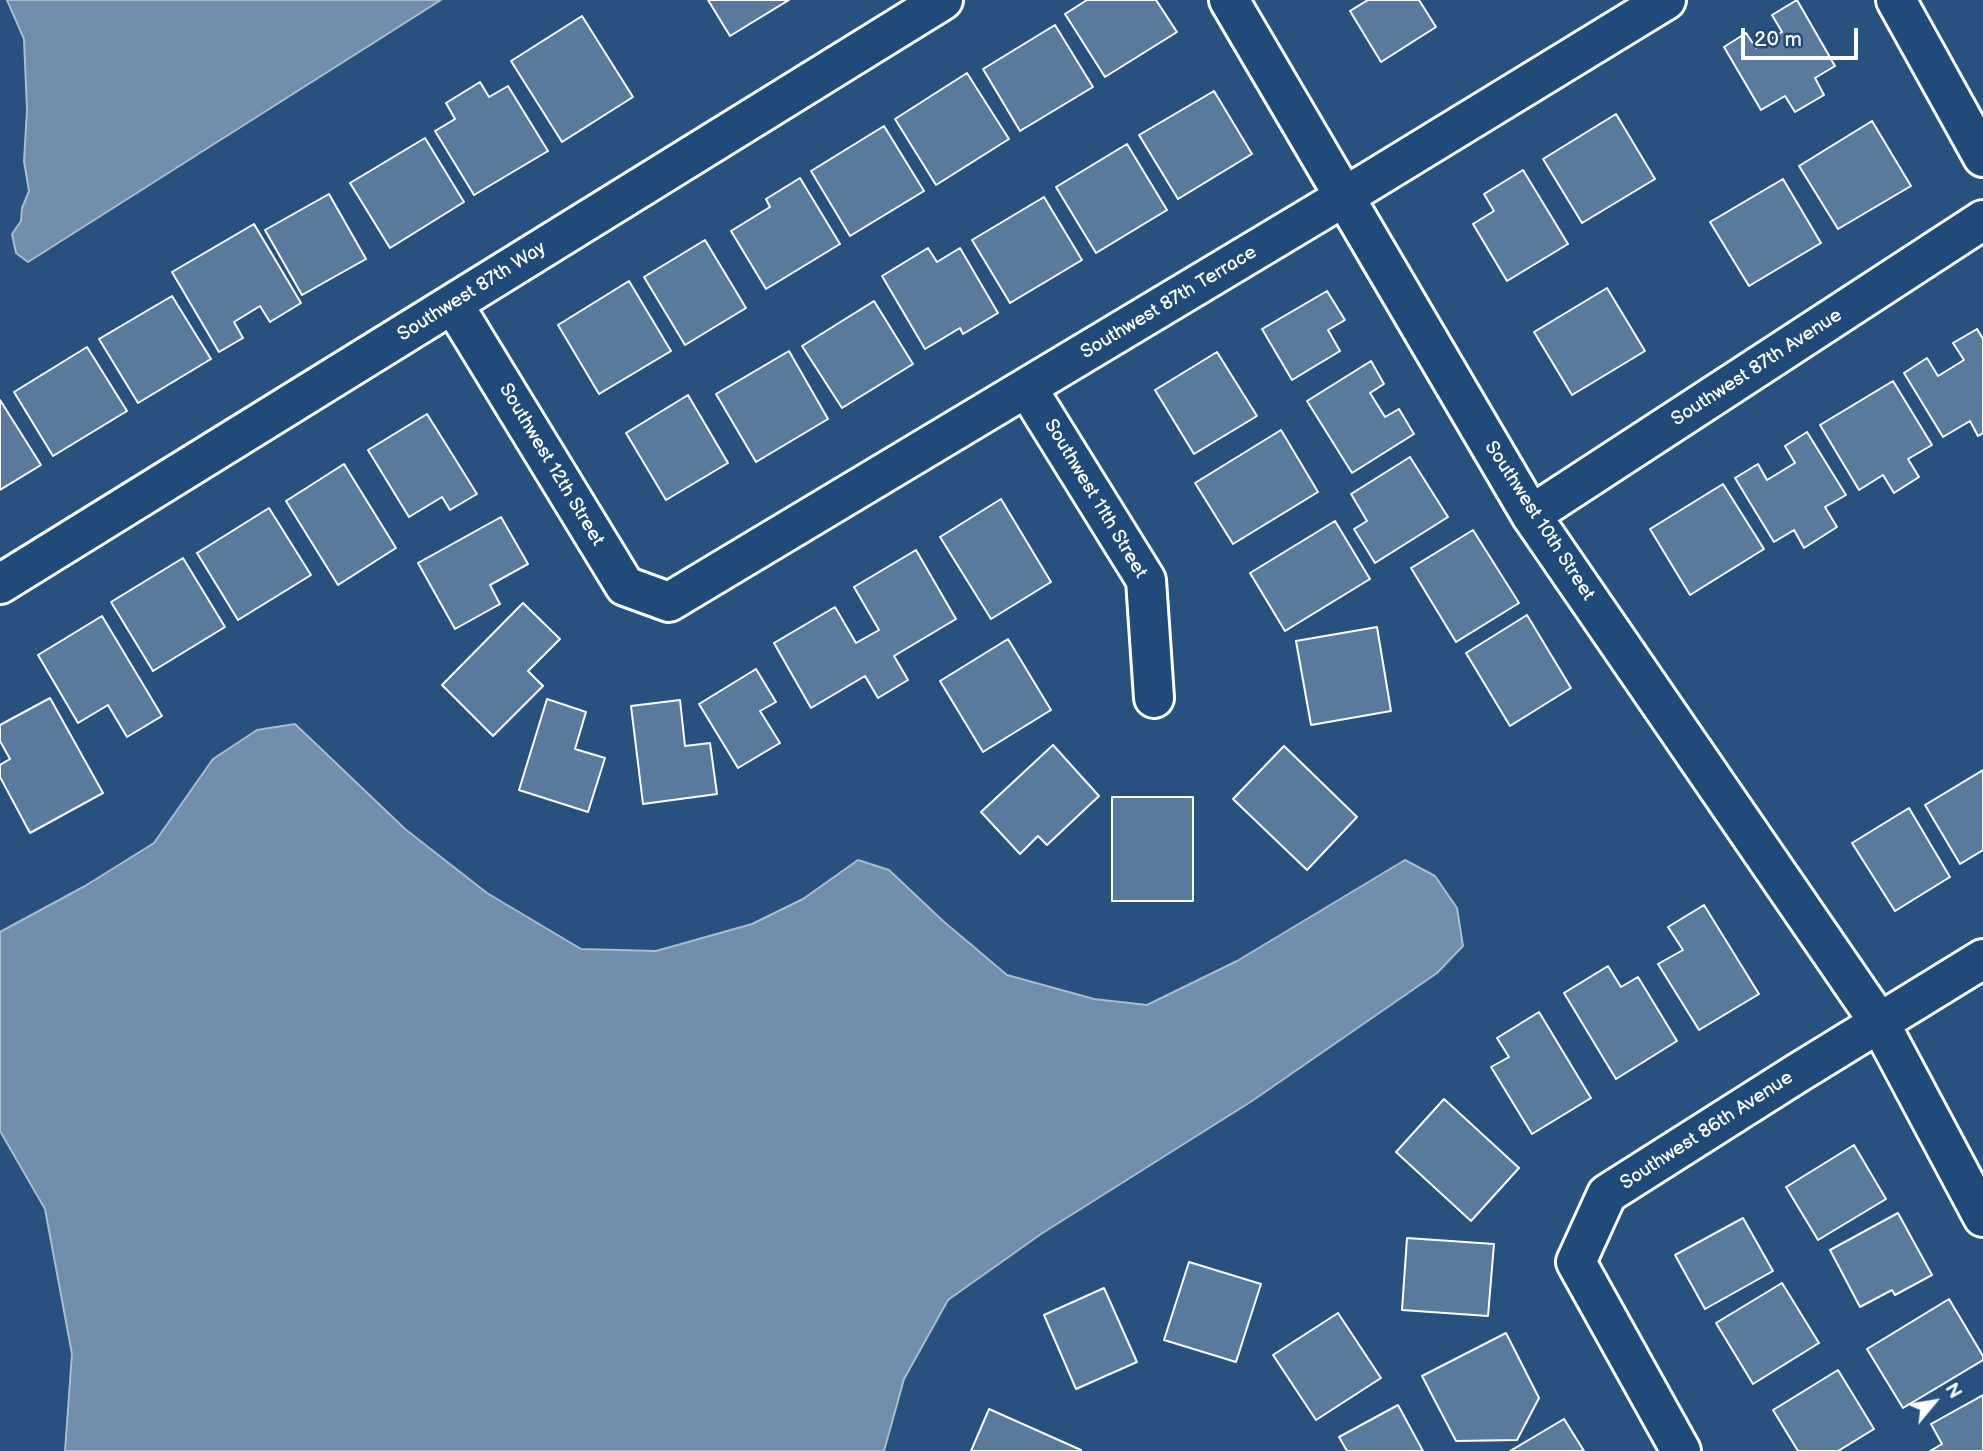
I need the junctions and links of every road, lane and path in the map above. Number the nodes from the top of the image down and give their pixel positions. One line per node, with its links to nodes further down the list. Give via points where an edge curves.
1 (943, 0): 8 (street, Southwest 87th Way)
2 (1229, 0): 6 (street, Southwest 10th Street)
3 (1666, 0): 6 (street, Southwest 87th Terrace)
4 (1896, 0): 5 (street)
5 (1983, 157)
6 (1345, 197): 9 (street, Southwest 87th Terrace); 10 (street, Southwest 10th Street)
7 (1983, 220): 10 (street, Southwest 87th Avenue)
8 (453, 304): 11 (street, Southwest 87th Way); 12 (street, Southwest 12th Street, via 625,586)
9 (1027, 388): 12 (street, Southwest 87th Terrace); 13 (street, Southwest 11th Street, via 1146,580)
10 (1531, 515): 15 (street, Southwest 10th Street)
11 (0, 584)
12 (669, 602)
13 (1154, 698)
14 (1983, 959): 15 (street, Southwest 86th Avenue)
15 (1879, 1023): 16 (street, Southwest 10th Street); 17 (street, Southwest 86th Avenue, via 1607,1194 1576,1262)
16 (1983, 1217)
17 (1681, 1451)

